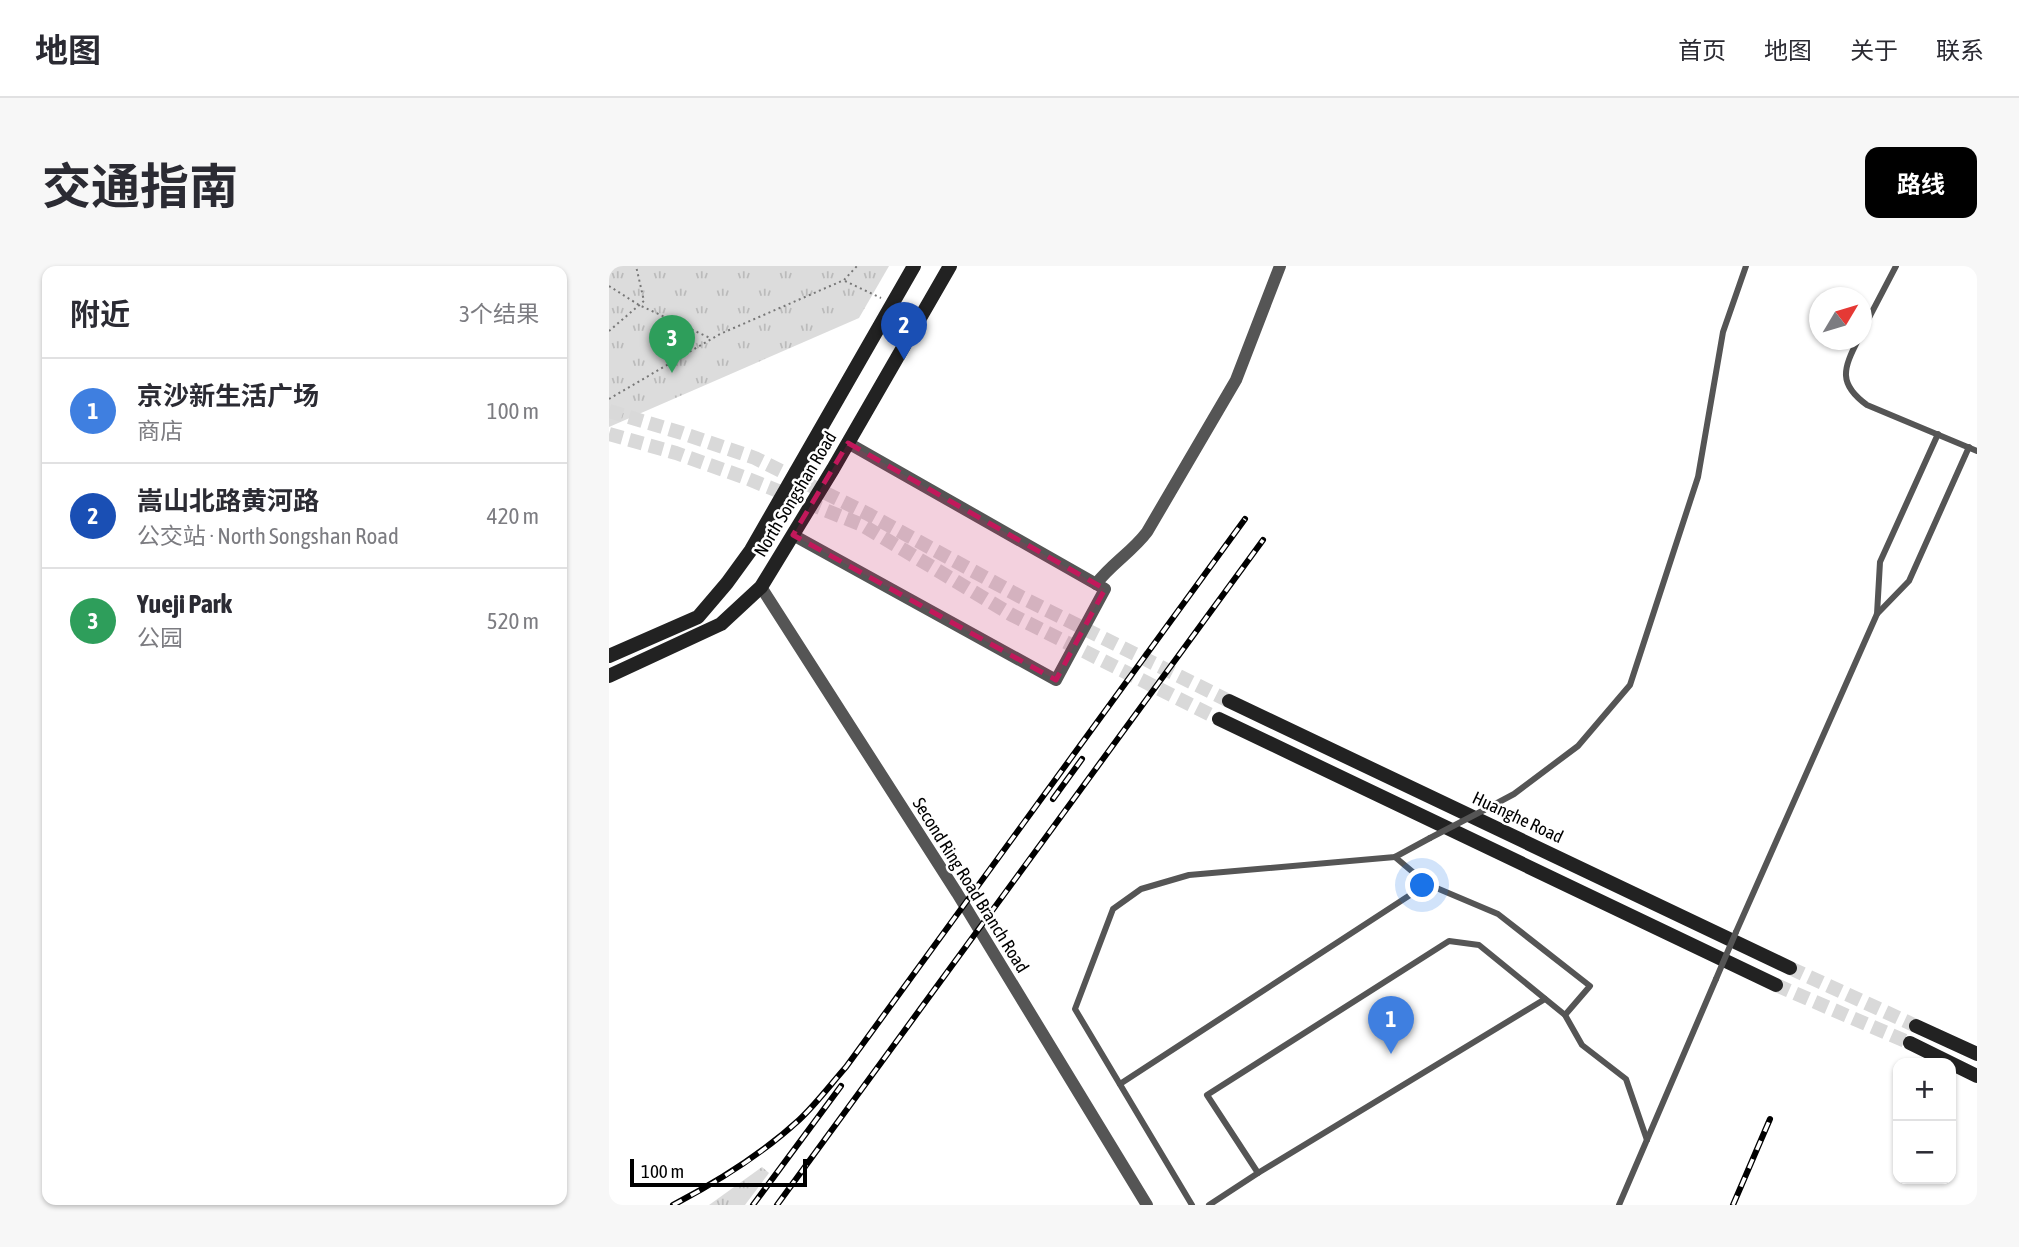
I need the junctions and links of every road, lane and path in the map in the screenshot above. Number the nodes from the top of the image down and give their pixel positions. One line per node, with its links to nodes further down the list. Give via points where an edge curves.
1 (636, 266): 11 (path, via 644,301)
2 (857, 266): 8 (path)
3 (914, 266): 10 (main road, North Songshan Road)
4 (950, 266): 18 (main road, North Songshan Road)
5 (1280, 266): 22 (street, via 1230,391 1138,544)
6 (1745, 266): 29 (lane, bridge, via 1723,332 1698,477 1630,685 1578,746 1514,794)
7 (1896, 266): 12 (lane)
8 (845, 280): 10 (path); 14 (path)
9 (609, 286): 11 (path)
10 (892, 304): 25 (main road, North Songshan Road, via 751,550 727,583 698,617)
11 (639, 305): 13 (path); 14 (path)
12 (1872, 312)
13 (609, 331)
14 (712, 339): 16 (path)
15 (1853, 350): 17 (lane, via 1846,378 1854,395 1867,405)
16 (609, 399)
17 (1938, 434): 19 (lane); 24 (lane, via 1880,562)
18 (848, 443): 21 (main road, North Songshan Road); 22 (street)
19 (1969, 447): 20 (lane); 24 (lane, via 1909,582)
20 (1977, 450)
21 (793, 535): 22 (street, via 1056,680 1105,589); 23 (main road, North Songshan Road)
22 (1095, 584)
23 (761, 587): 26 (main road, North Songshan Road, via 721,624); 42 (street, Second Ring Road Branch Road, via 957,893)
24 (1877, 614): 40 (lane, bridge)
25 (609, 656)
26 (609, 676)
27 (1229, 701): 31 (main road, Huanghe Road)
28 (1219, 719): 32 (main road)
29 (1395, 857): 30 (lane); 39 (lane, via 1189,875 1141,889 1114,909 1075,1009)
30 (1427, 884): 34 (lane, via 1498,914 1590,986); 39 (lane)
31 (1790, 968)
32 (1776, 985)
33 (1545, 999): 34 (lane); 41 (lane); 41 (lane, via 1479,946 1449,941 1207,1095)
34 (1565, 1015): 40 (lane, via 1582,1045 1626,1079)
35 (1916, 1026): 37 (main road)
36 (1910, 1042): 38 (main road)
37 (1977, 1054)
38 (1977, 1076)
39 (1120, 1084): 43 (lane)
40 (1647, 1140): 45 (lane)
41 (1258, 1173): 44 (lane)
42 (1147, 1205)
43 (1192, 1205)
44 (1209, 1205)
45 (1619, 1205)

